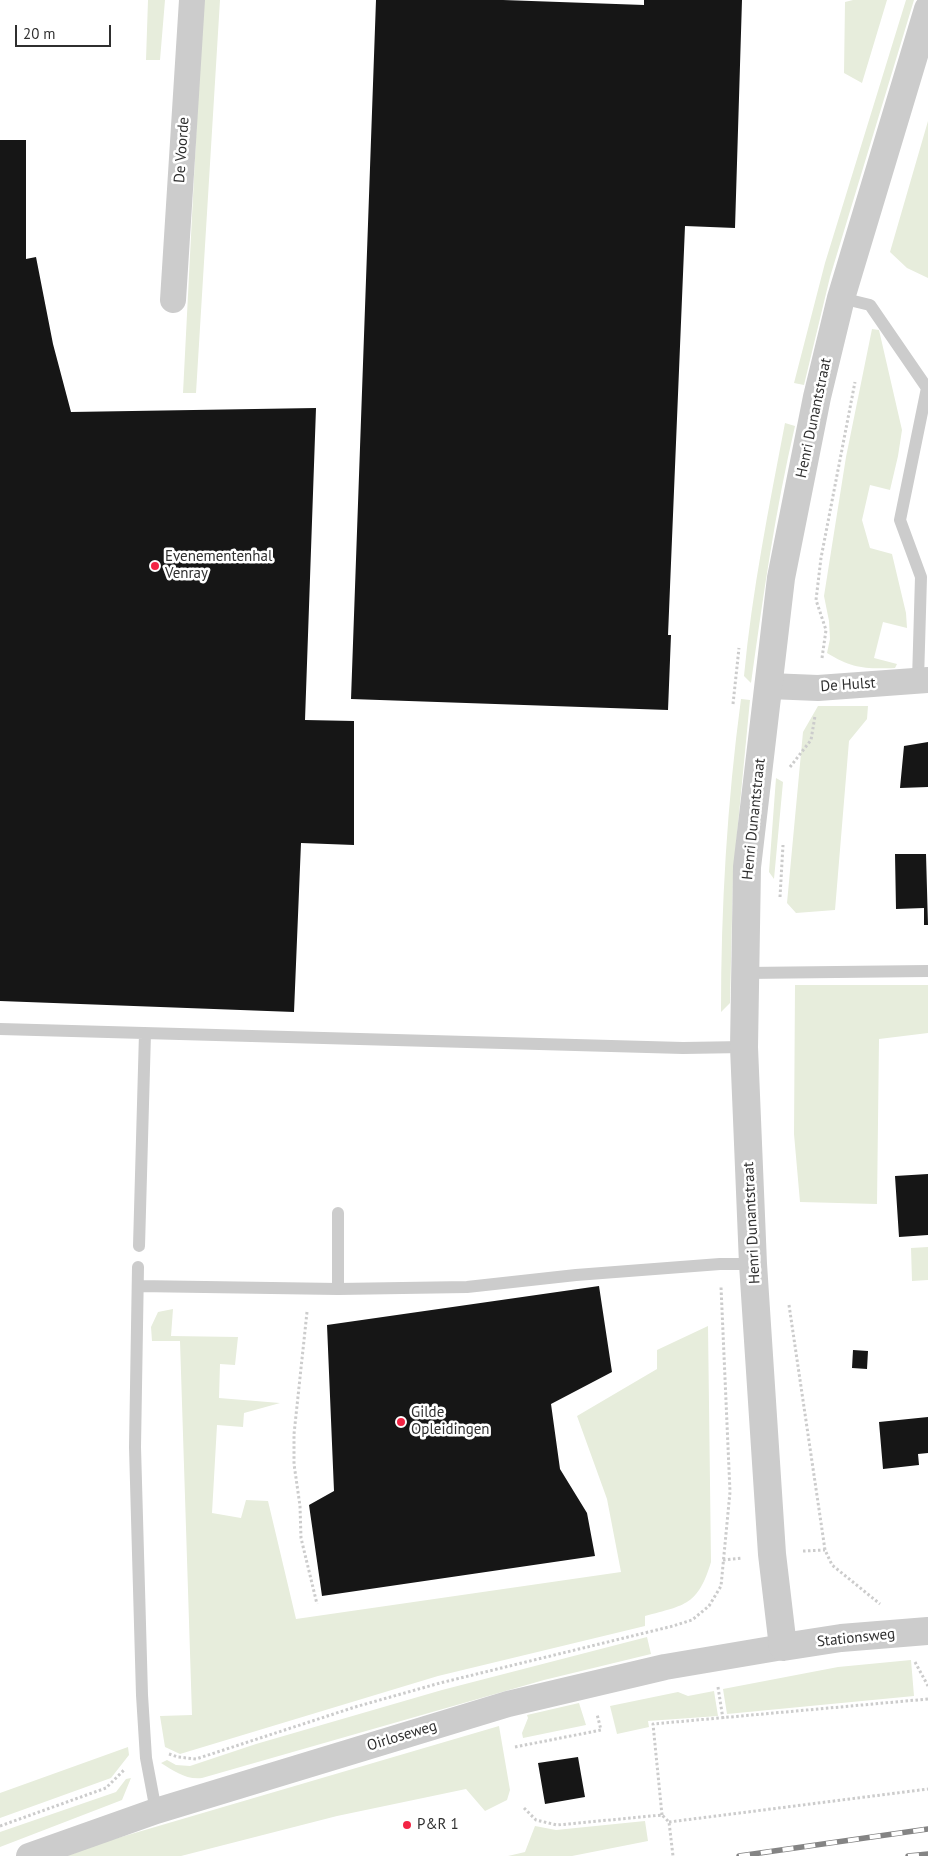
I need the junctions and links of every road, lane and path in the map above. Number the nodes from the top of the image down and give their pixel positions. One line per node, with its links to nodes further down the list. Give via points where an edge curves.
1 (192, 0): 4 (street, De Voorde)
2 (928, 9): 3 (street, Henri Dunantstraat)
3 (841, 298): 6 (lane, via 870,305 927,388 900,520 921,577); 7 (street, Henri Dunantstraat, via 817,396 781,578)
4 (173, 300)
5 (856, 373): 8 (path, Henri Dunantstraat, via 821,558 816,600 826,630)
6 (923, 680): 8 (street, De Hulst)
7 (769, 686): 8 (street, De Hulst); 13 (street, Henri Dunantstraat, via 747,867)
8 (818, 688): 9 (path, Henri Dunantstraat, via 812,740)
9 (789, 768)
10 (783, 842): 11 (path, Henri Dunantstraat)
11 (780, 898)
12 (928, 971): 13 (lane)
13 (746, 973): 16 (street, Henri Dunantstraat)
14 (0, 1029): 15 (lane)
15 (145, 1033): 16 (lane); 18 (lane)
16 (744, 1047): 19 (street, Henri Dunantstraat)
17 (338, 1213): 23 (lane)
18 (139, 1246)
19 (753, 1264): 23 (lane, via 585,1274 466,1287); 29 (street, Henri Dunantstraat, via 772,1554)
20 (138, 1267): 21 (lane)
21 (138, 1286): 22 (lane); 33 (lane, via 135,1447)
22 (309, 1289): 23 (lane); 26 (path, via 294,1434 294,1464 302,1538)
23 (338, 1289)
24 (788, 1305): 27 (path, via 824,1550 832,1565)
25 (723, 1560): 33 (path, via 721,1586 709,1606 692,1620 354,1707 196,1759 160,1751)
26 (317, 1604)
27 (881, 1605)
28 (928, 1631): 29 (street, Stationsweg, via 841,1638)
29 (783, 1647): 36 (street, Oirloseweg, via 665,1667 508,1704)
30 (718, 1686): 32 (path)
31 (928, 1699): 32 (path)
32 (723, 1719): 37 (path, via 652,1724)
33 (146, 1758): 36 (lane); 39 (path, via 128,1767 106,1788)
34 (928, 1789): 38 (path)
35 (524, 1808): 37 (path, via 536,1820 557,1825)
36 (156, 1811): 40 (street, Oirloseweg)
37 (662, 1814): 38 (path)
38 (669, 1822): 41 (path)
39 (0, 1826)
40 (29, 1856)
41 (673, 1856)

